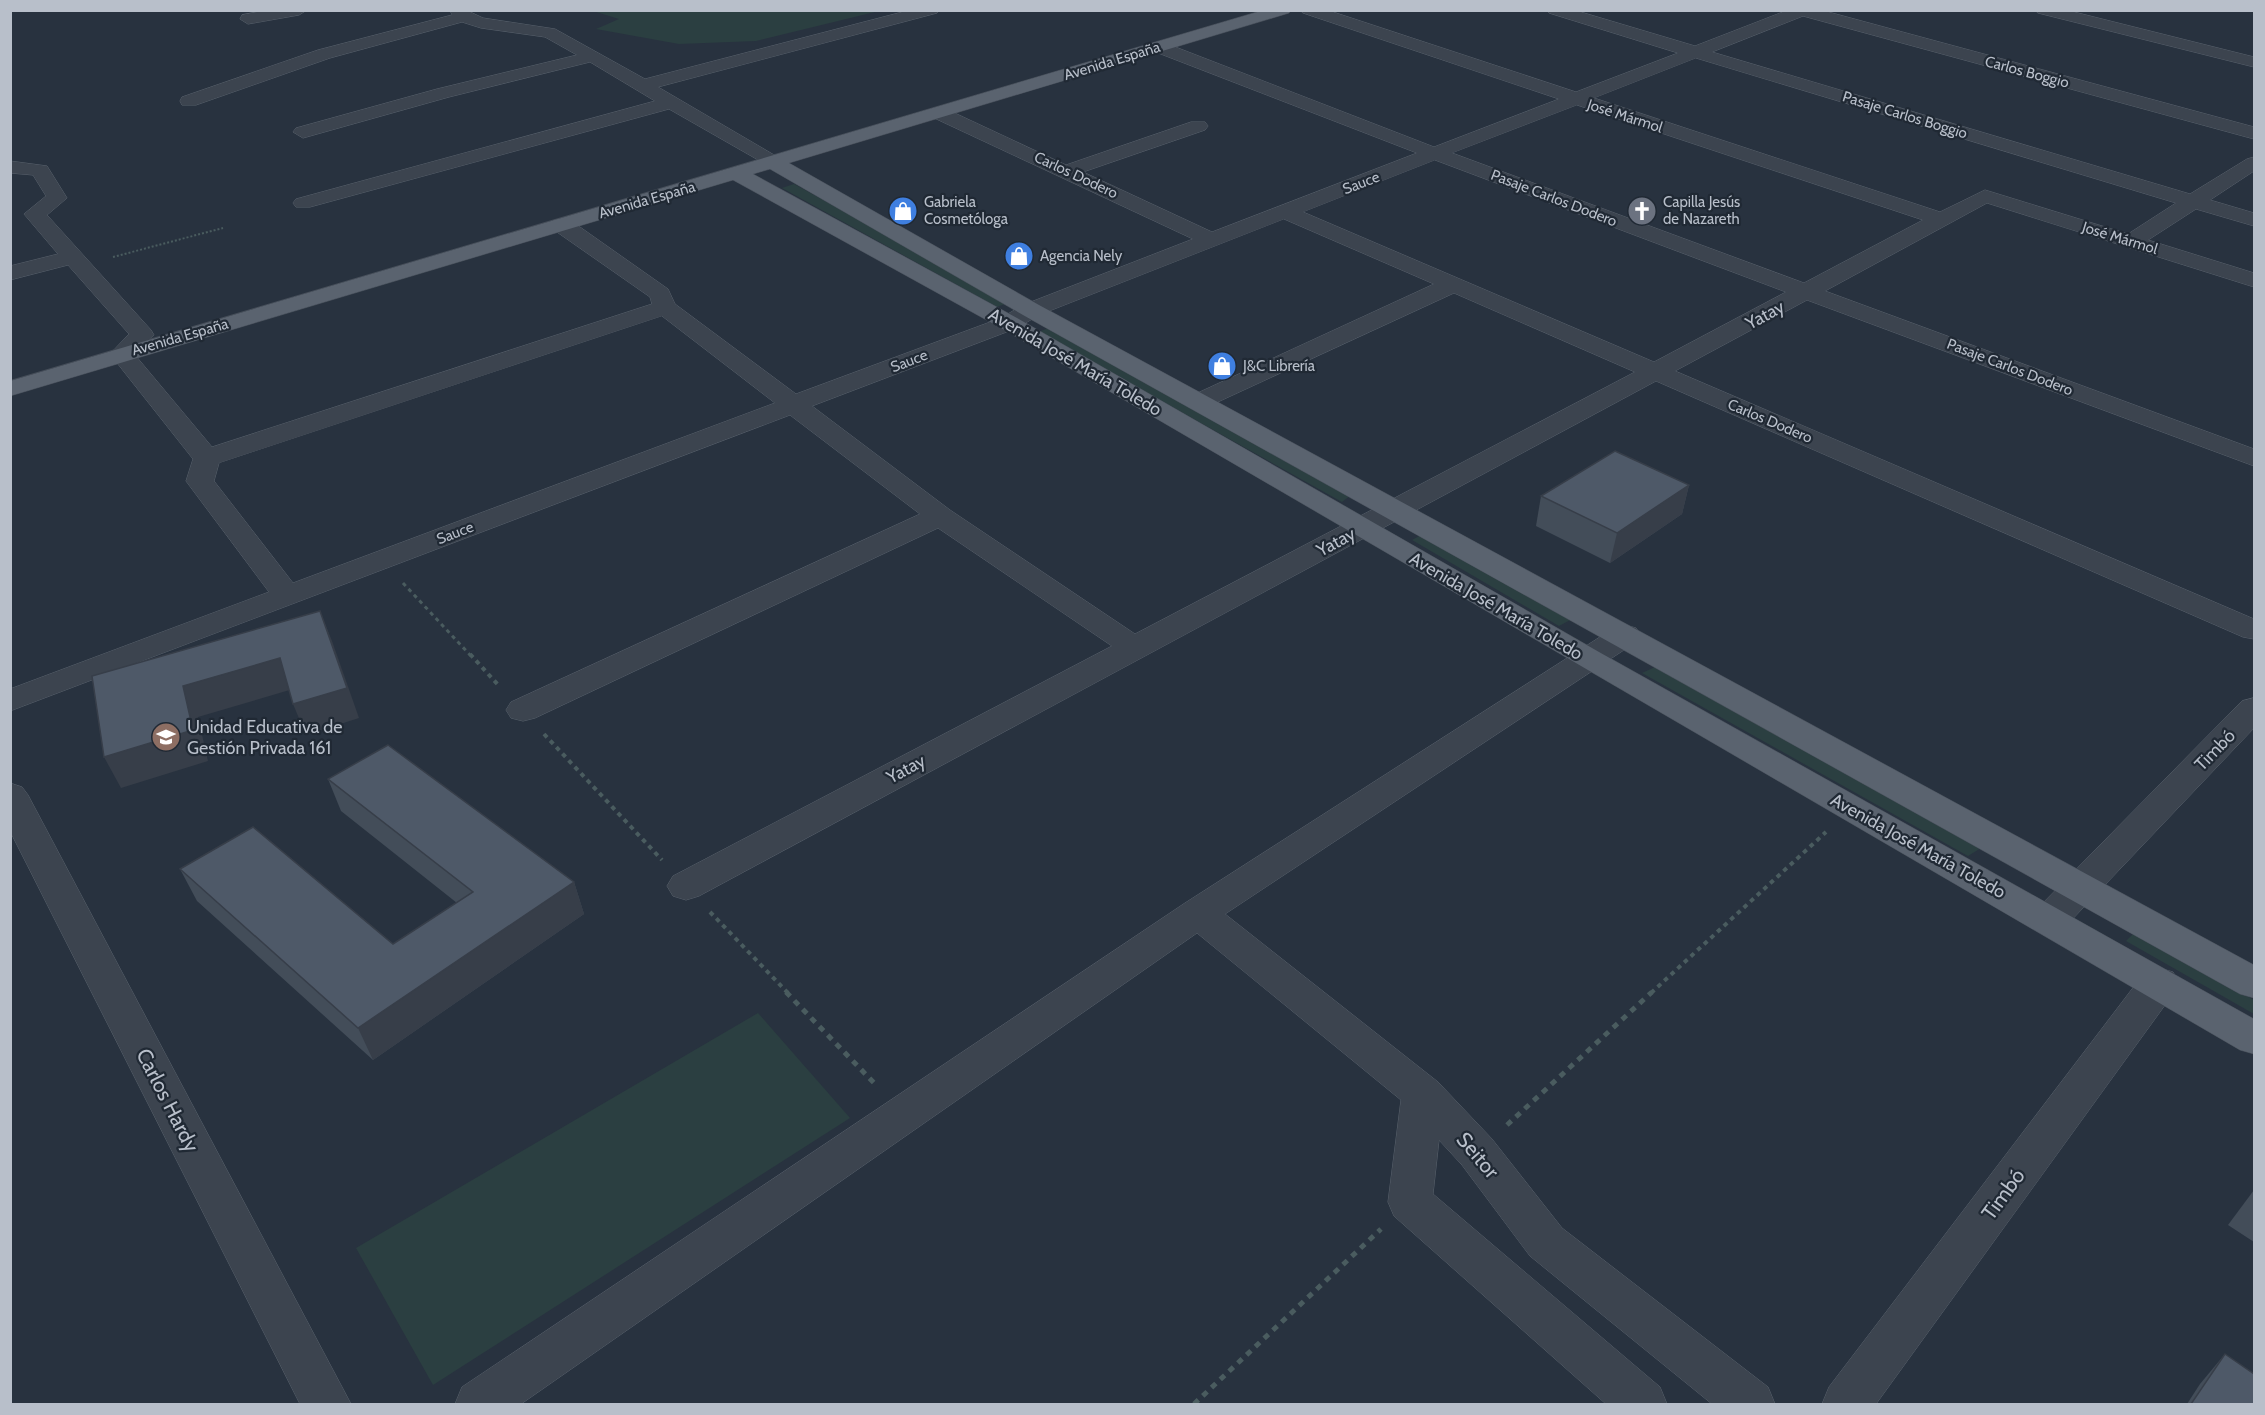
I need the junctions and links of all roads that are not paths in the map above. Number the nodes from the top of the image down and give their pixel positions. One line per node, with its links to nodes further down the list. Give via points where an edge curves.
1 (299, 10): 9 (street)
2 (931, 10): 14 (street)
3 (1283, 10): 10 (main road, Avenida España)
4 (1309, 10): 15 (street, José Mármol)
5 (1555, 10): 11 (street, Pasaje Carlos Boggio)
6 (2044, 10): 13 (street)
7 (1802, 11): 11 (street, Sauce); 21 (street, Carlos Boggio)
8 (460, 14): 12 (street, via 481,22 549,33); 16 (street, via 324,54)
9 (248, 19)
10 (1159, 47): 18 (main road, Avenida España); 22 (street, Pasaje Carlos Dodero)
11 (1698, 53): 15 (street, Sauce); 29 (street, Pasaje Carlos Boggio)
12 (593, 56): 14 (street); 20 (street)
13 (2254, 62)
14 (641, 86): 17 (street)
15 (1576, 100): 22 (street, Sauce); 32 (street, José Mármol)
16 (189, 101)
17 (668, 103): 23 (street); 30 (street)
18 (939, 113): 23 (main road, Avenida España); 26 (street, Carlos Dodero)
19 (1198, 126): 26 (street)
20 (303, 132)
21 (2254, 133)
22 (1436, 154): 31 (street, Sauce); 41 (street, Pasaje Carlos Dodero)
23 (774, 163): 27 (main road, Avenida España); 43 (main road, Avenida José María Toledo)
24 (2254, 163): 29 (street)
25 (10, 166): 37 (street, via 40,170 57,198 35,214)
26 (1067, 171): 35 (street, Carlos Dodero)
27 (737, 174): 34 (main road, Avenida España); 43 (main road, Avenida José María Toledo)
28 (1985, 196): 32 (street, Yatay); 36 (street, José Mármol)
29 (2193, 202): 33 (street, Pasaje Carlos Boggio); 36 (street)
30 (303, 203)
31 (1286, 212): 35 (street, Sauce); 40 (street, Carlos Dodero)
32 (1941, 219): 41 (street, Yatay)
33 (2254, 220)
34 (562, 225): 42 (street, via 660,294); 44 (main road, Avenida España)
35 (1212, 240): 43 (street, Sauce)
36 (2131, 241): 39 (street, José Mármol)
37 (75, 262): 38 (street); 44 (street, via 142,335)
38 (10, 273)
39 (2254, 280)
40 (1454, 284): 45 (street, Carlos Dodero); 47 (street)
41 (1809, 291): 45 (street, Yatay); 50 (street, Pasaje Carlos Dodero)
42 (665, 308): 48 (street); 49 (street)
43 (1020, 316): 47 (main road, Avenida José María Toledo); 48 (street, Sauce); 53 (main road, Avenida José María Toledo)
44 (122, 354): 46 (main road, Avenida España); 49 (street)
45 (1657, 372): 51 (street, Yatay); 55 (street, Carlos Dodero)
46 (10, 389)
47 (1200, 401): 51 (main road, Avenida José María Toledo)
48 (792, 405): 52 (street); 54 (street, Sauce)
49 (207, 458): 54 (street, via 200,481)
50 (2254, 458)
51 (1397, 510): 53 (street, Yatay); 56 (main road, Avenida José María Toledo)
52 (940, 516): 57 (street); 61 (street)
53 (1362, 528): 57 (street, Yatay); 58 (main road, Avenida José María Toledo)
54 (287, 596): 59 (street, Sauce)
55 (2254, 630)
56 (1626, 635): 58 (street); 64 (main road, Avenida José María Toledo)
57 (1134, 647): 63 (street, Yatay)
58 (1588, 658): 65 (street); 66 (main road, Avenida José María Toledo)
59 (10, 701)
60 (2254, 709): 64 (street, Timbó)
61 (523, 710)
62 (10, 795): 71 (street, Carlos Hardy)
63 (686, 886)
64 (2081, 888): 66 (street, Timbó); 68 (main road, Avenida José María Toledo)
65 (1198, 913): 70 (street, Seitor); 72 (street)
66 (2050, 919): 67 (main road, Avenida José María Toledo)
67 (2159, 983): 69 (main road, Avenida José María Toledo); 75 (street, Timbó)
68 (2254, 983)
69 (2254, 1038)
70 (1423, 1094): 73 (street, via 1410,1202); 74 (street, Seitor, via 1477,1152 1546,1242)
71 (326, 1404)
72 (480, 1404)
73 (1642, 1404)
74 (1750, 1404)
75 (1847, 1404)

